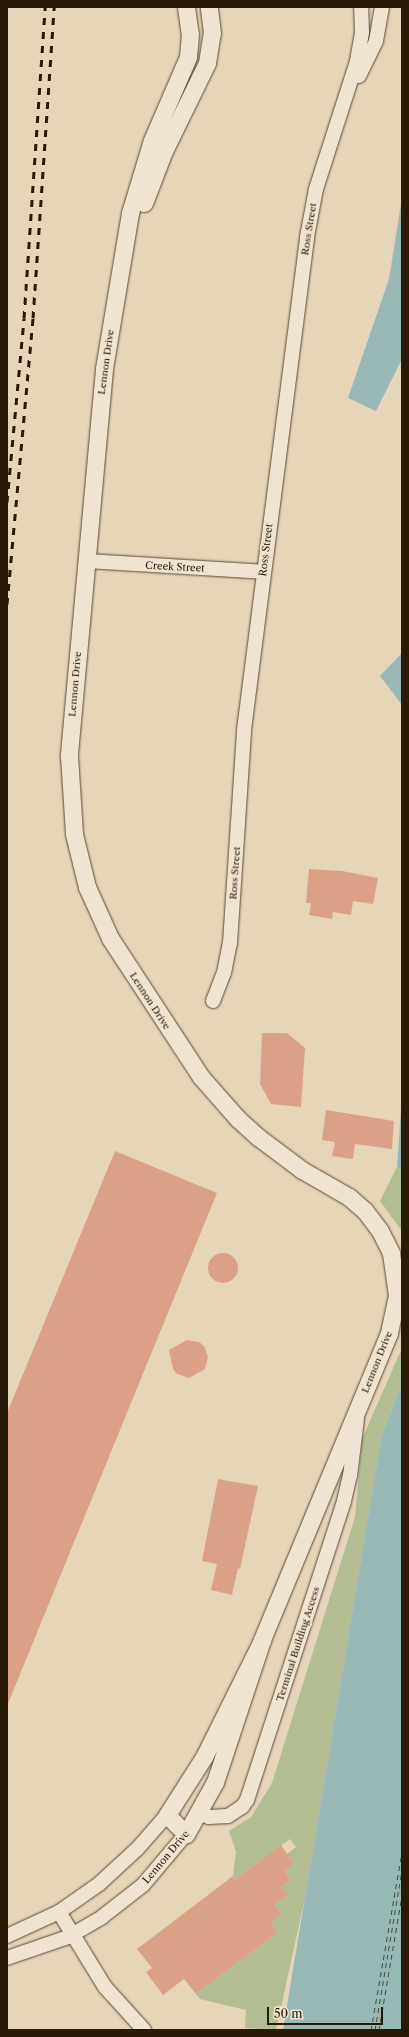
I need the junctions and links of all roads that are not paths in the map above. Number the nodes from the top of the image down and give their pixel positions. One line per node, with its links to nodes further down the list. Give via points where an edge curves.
1 (186, 7): 6 (street, Lennon Drive, via 190,34 188,57 152,140 130,213)
2 (209, 7): 6 (street, Lennon Drive, via 212,33 207,63 164,151)
3 (361, 7): 5 (street, Ross Street, via 360,46)
4 (382, 7): 5 (street, Ross Street, via 376,41)
5 (345, 103): 8 (street, Ross Street, via 312,208)
6 (124, 255): 7 (street, Lennon Drive, via 103,376)
7 (86, 561): 8 (street, Creek Street); 10 (street, Lennon Drive, via 68,779 74,834 87,887 116,950 210,1088 238,1119 279,1154 357,1203 374,1221 386,1241 397,1280 396,1308 389,1333)
8 (264, 572): 9 (street, Ross Street, via 244,730 230,943 224,973)
9 (213, 1001)
10 (359, 1405): 11 (street, Lennon Drive); 13 (street, Terminal Building Access, via 350,1476 344,1501 248,1796 242,1807 233,1814 209,1817)
11 (262, 1640): 12 (street, Lennon Drive); 13 (street, Lennon Drive, via 215,1782)
12 (186, 1788): 13 (street, via 191,1803); 14 (street, Lennon Drive)
13 (200, 1813): 15 (street, Lennon Drive)
14 (167, 1816): 15 (street); 16 (street, Lennon Drive, via 114,1871)
15 (186, 1834): 17 (street, Lennon Drive, via 143,1885 120,1904)
16 (59, 1912): 17 (street); 18 (street, Lennon Drive)
17 (72, 1935): 19 (street, Lennon Drive); 20 (street, via 105,1987)
18 (7, 1936)
19 (7, 1958)
20 (144, 2030)

